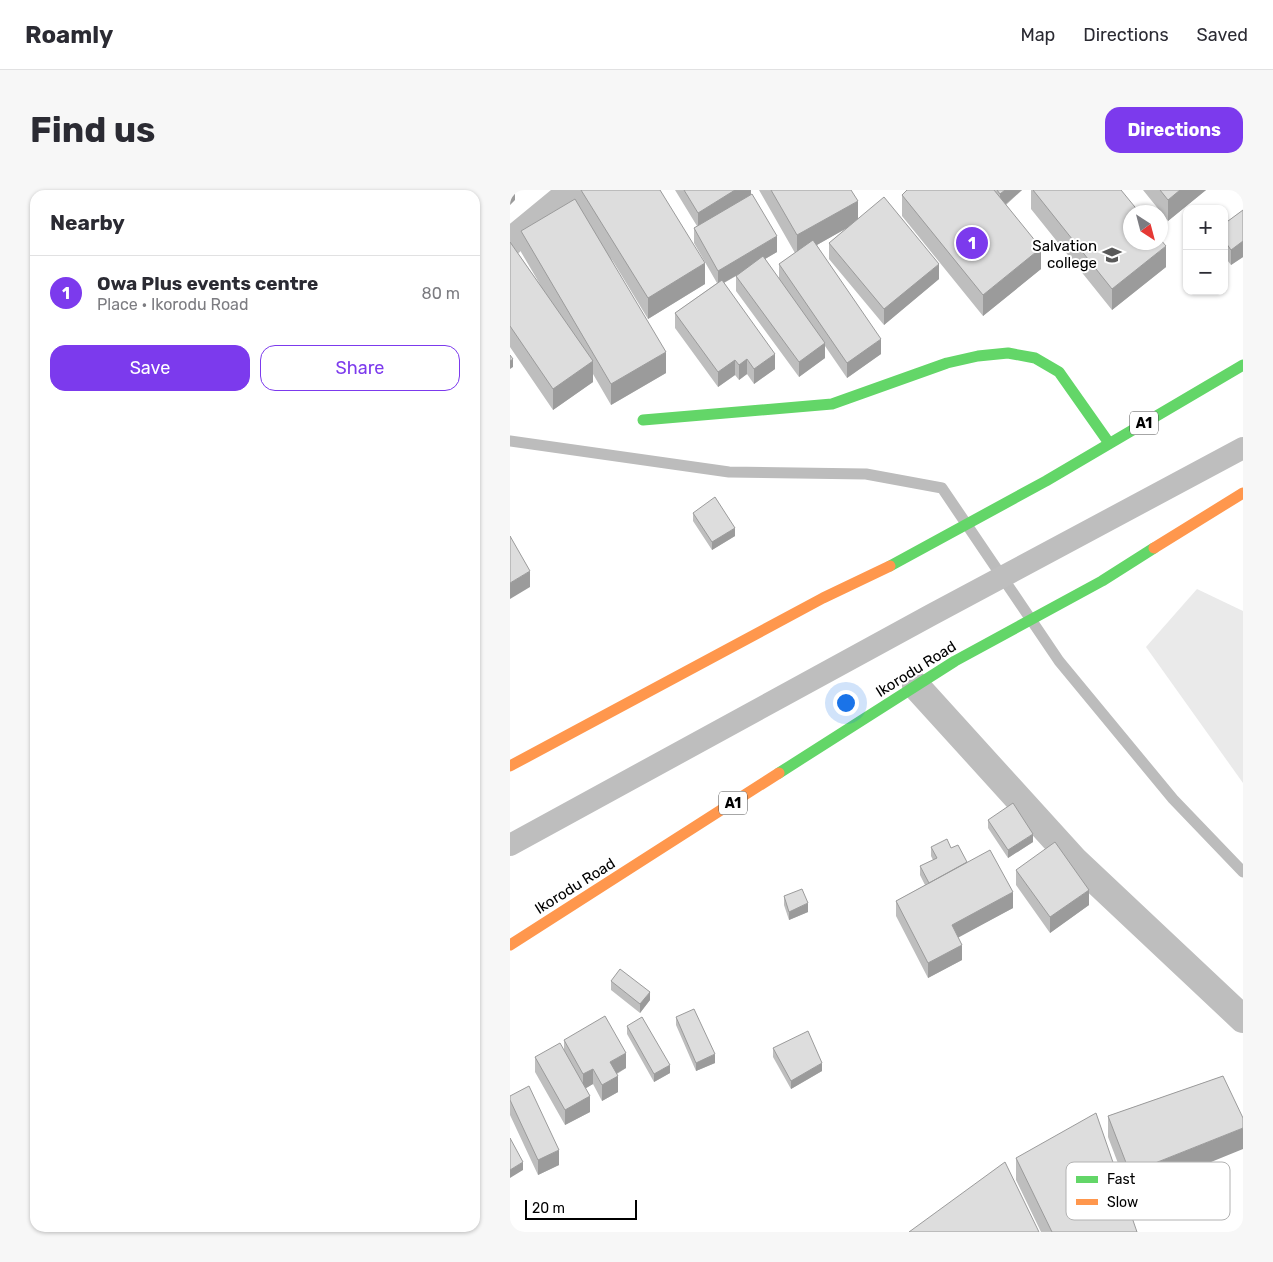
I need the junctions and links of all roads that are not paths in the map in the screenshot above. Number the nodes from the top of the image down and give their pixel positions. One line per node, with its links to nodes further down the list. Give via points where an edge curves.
1 (573, 190): 2 (street)
2 (510, 242)
3 (1243, 365): 5 (main road, A1)
4 (643, 420): 5 (main road, via 832,404 856,399 955,360 993,353 1028,354 1059,372)
5 (1109, 443): 9 (main road, A1, via 899,562 823,598)
6 (1243, 448): 10 (lane)
7 (1243, 493): 8 (main road, Ikorodu Road / A1, via 1102,581 955,661)
8 (916, 686): 11 (main road, Ikorodu Road / A1); 12 (street, via 1074,860)
9 (510, 766)
10 (510, 845)
11 (510, 945)
12 (1243, 1019)

